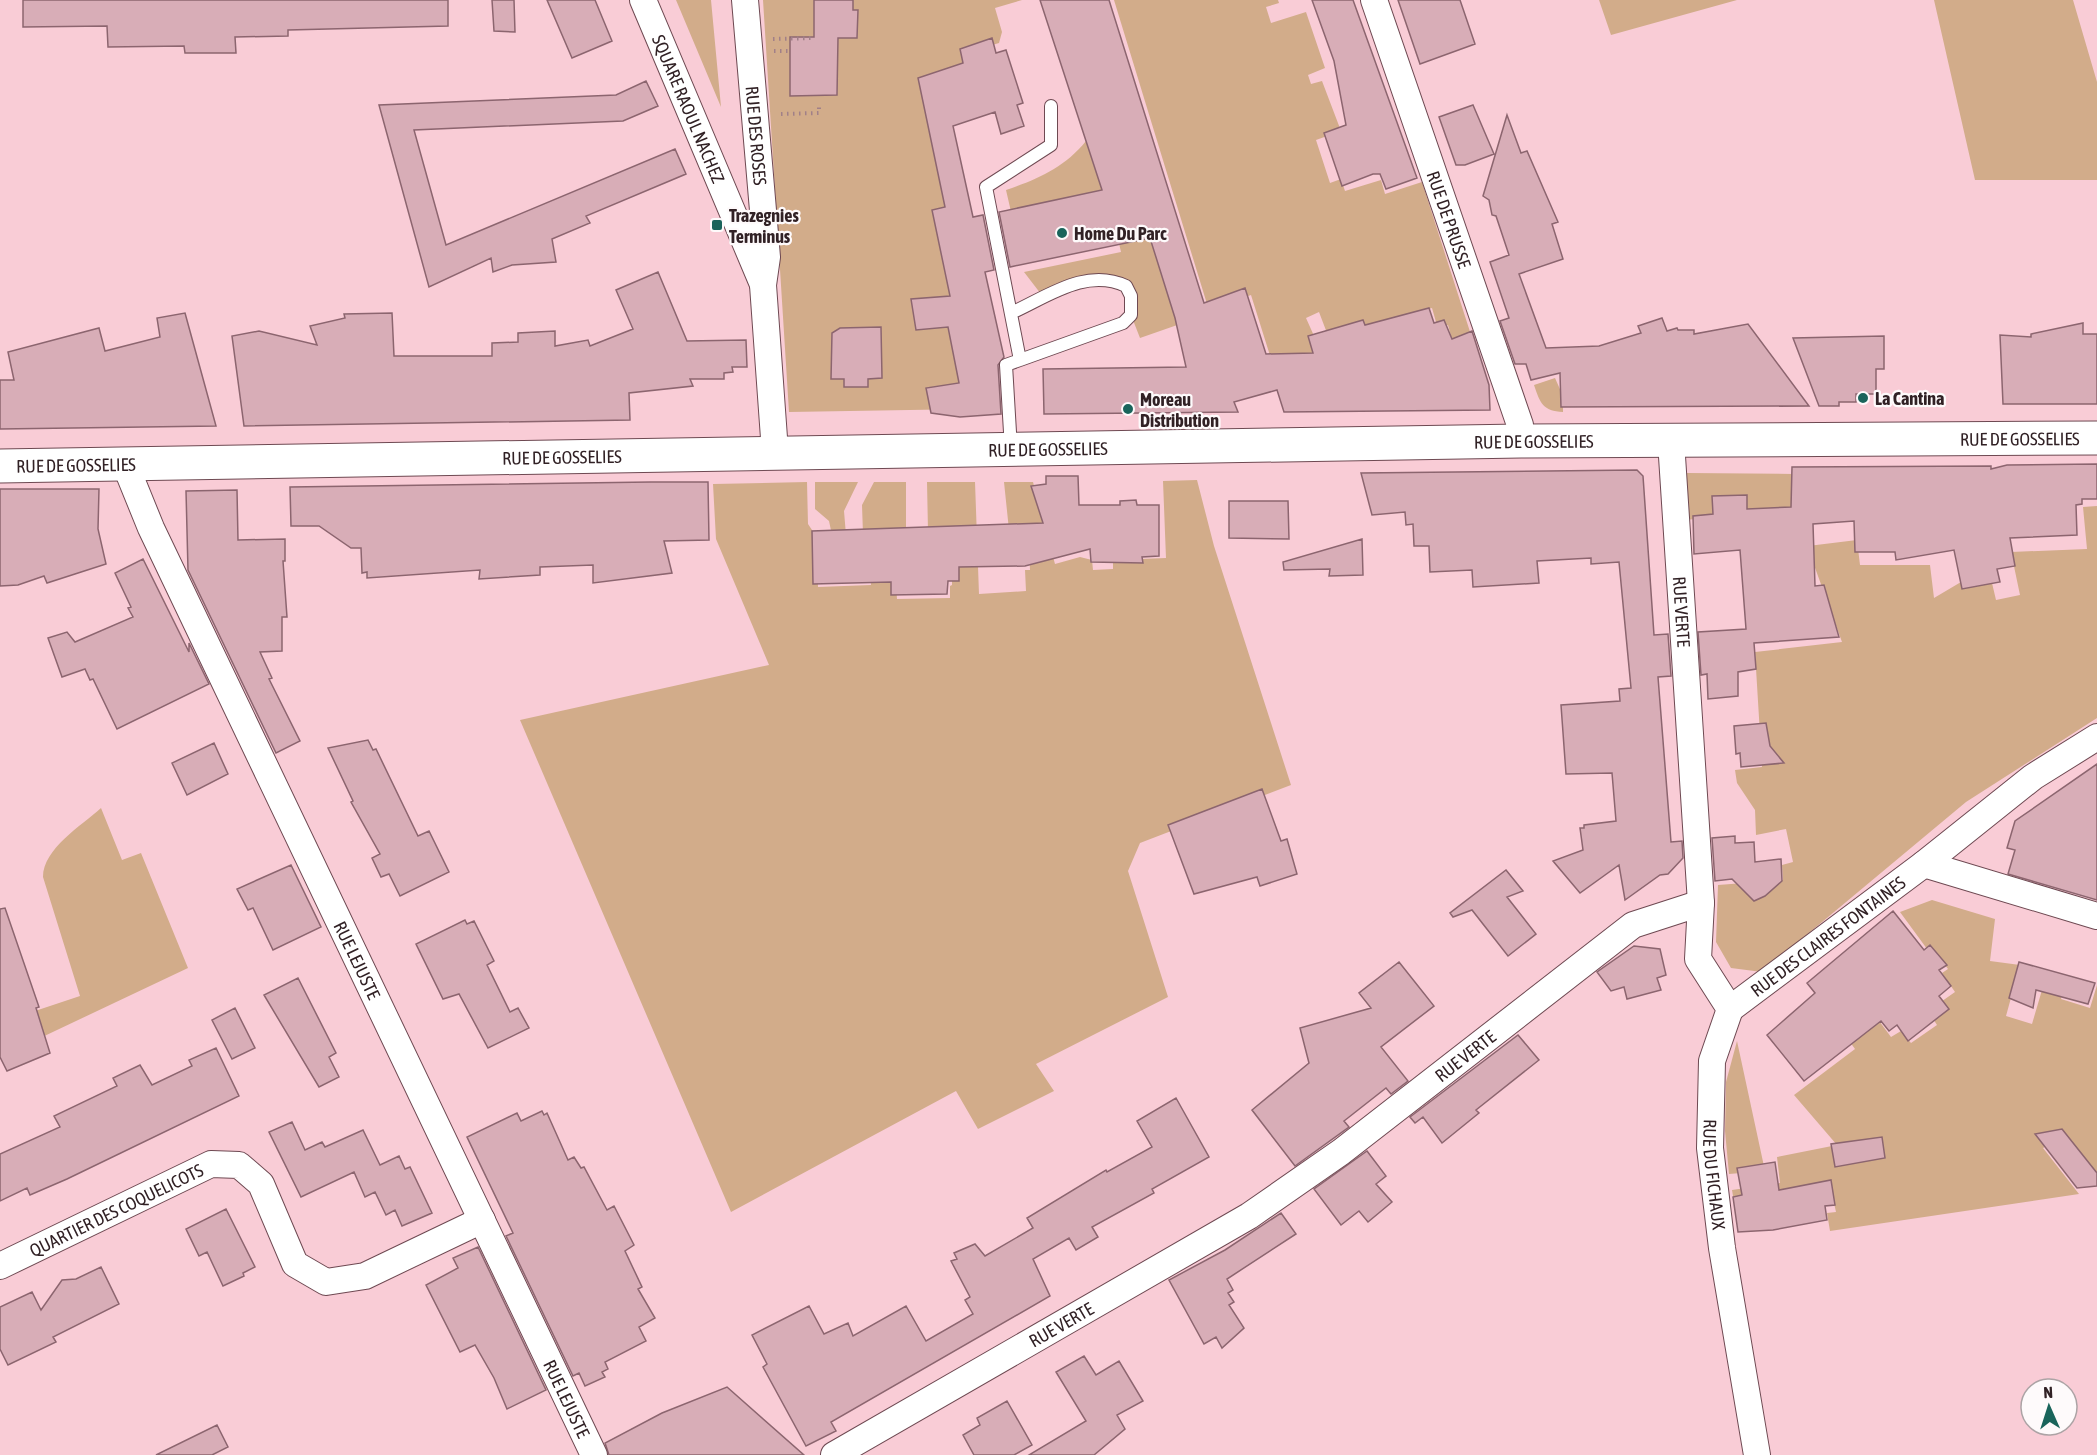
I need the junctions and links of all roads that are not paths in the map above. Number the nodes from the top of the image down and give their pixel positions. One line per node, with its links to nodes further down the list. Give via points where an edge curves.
1 (643, 0): 5 (street, SQUARE RAOUL NACHEZ)
2 (745, 0): 5 (street, RUE DES ROSES, via 767,257)
3 (1374, 0): 9 (street, RUE DE PRUSSE, via 1520,425)
4 (1051, 106): 6 (lane, via 1051,145 986,187)
5 (763, 285): 12 (street, RUE DES ROSES)
6 (1011, 314): 7 (lane); 7 (lane, via 1091,279 1119,282 1131,296 1131,315 1123,323)
7 (1020, 360): 11 (lane, via 1006,365)
8 (2097, 438): 10 (main road, RUE DE GOSSELIES)
9 (1521, 441): 10 (main road, RUE DE GOSSELIES); 11 (main road, RUE DE GOSSELIES)
10 (1671, 441): 17 (street, RUE VERTE)
11 (1011, 451): 12 (main road, RUE DE GOSSELIES)
12 (775, 452): 13 (main road, RUE DE GOSSELIES)
13 (125, 464): 14 (main road, RUE DE GOSSELIES); 20 (street, RUE LEJUSTE, via 156,538)
14 (0, 466)
15 (2097, 737): 16 (street, RUE DES CLAIRES FONTAINES, via 2033,777)
16 (1924, 864): 18 (street, RUE DES CLAIRES FONTAINES); 19 (street, RUE DES CLAIRES FONTAINES)
17 (1701, 903): 19 (street, via 1698,959); 23 (street, RUE VERTE, via 1633,925 1341,1152 1249,1216)
18 (2097, 916)
19 (1730, 1009): 24 (street, RUE DU FICHAUX, via 1712,1061 1710,1148 1722,1248)
20 (482, 1220): 21 (street, QUARTIER DES COQUELICOTS, via 365,1276 326,1282 295,1264 261,1184 239,1166 211,1164); 22 (street, RUE LEJUSTE)
21 (0, 1266)
22 (594, 1455)
23 (834, 1455)
24 (1757, 1455)

